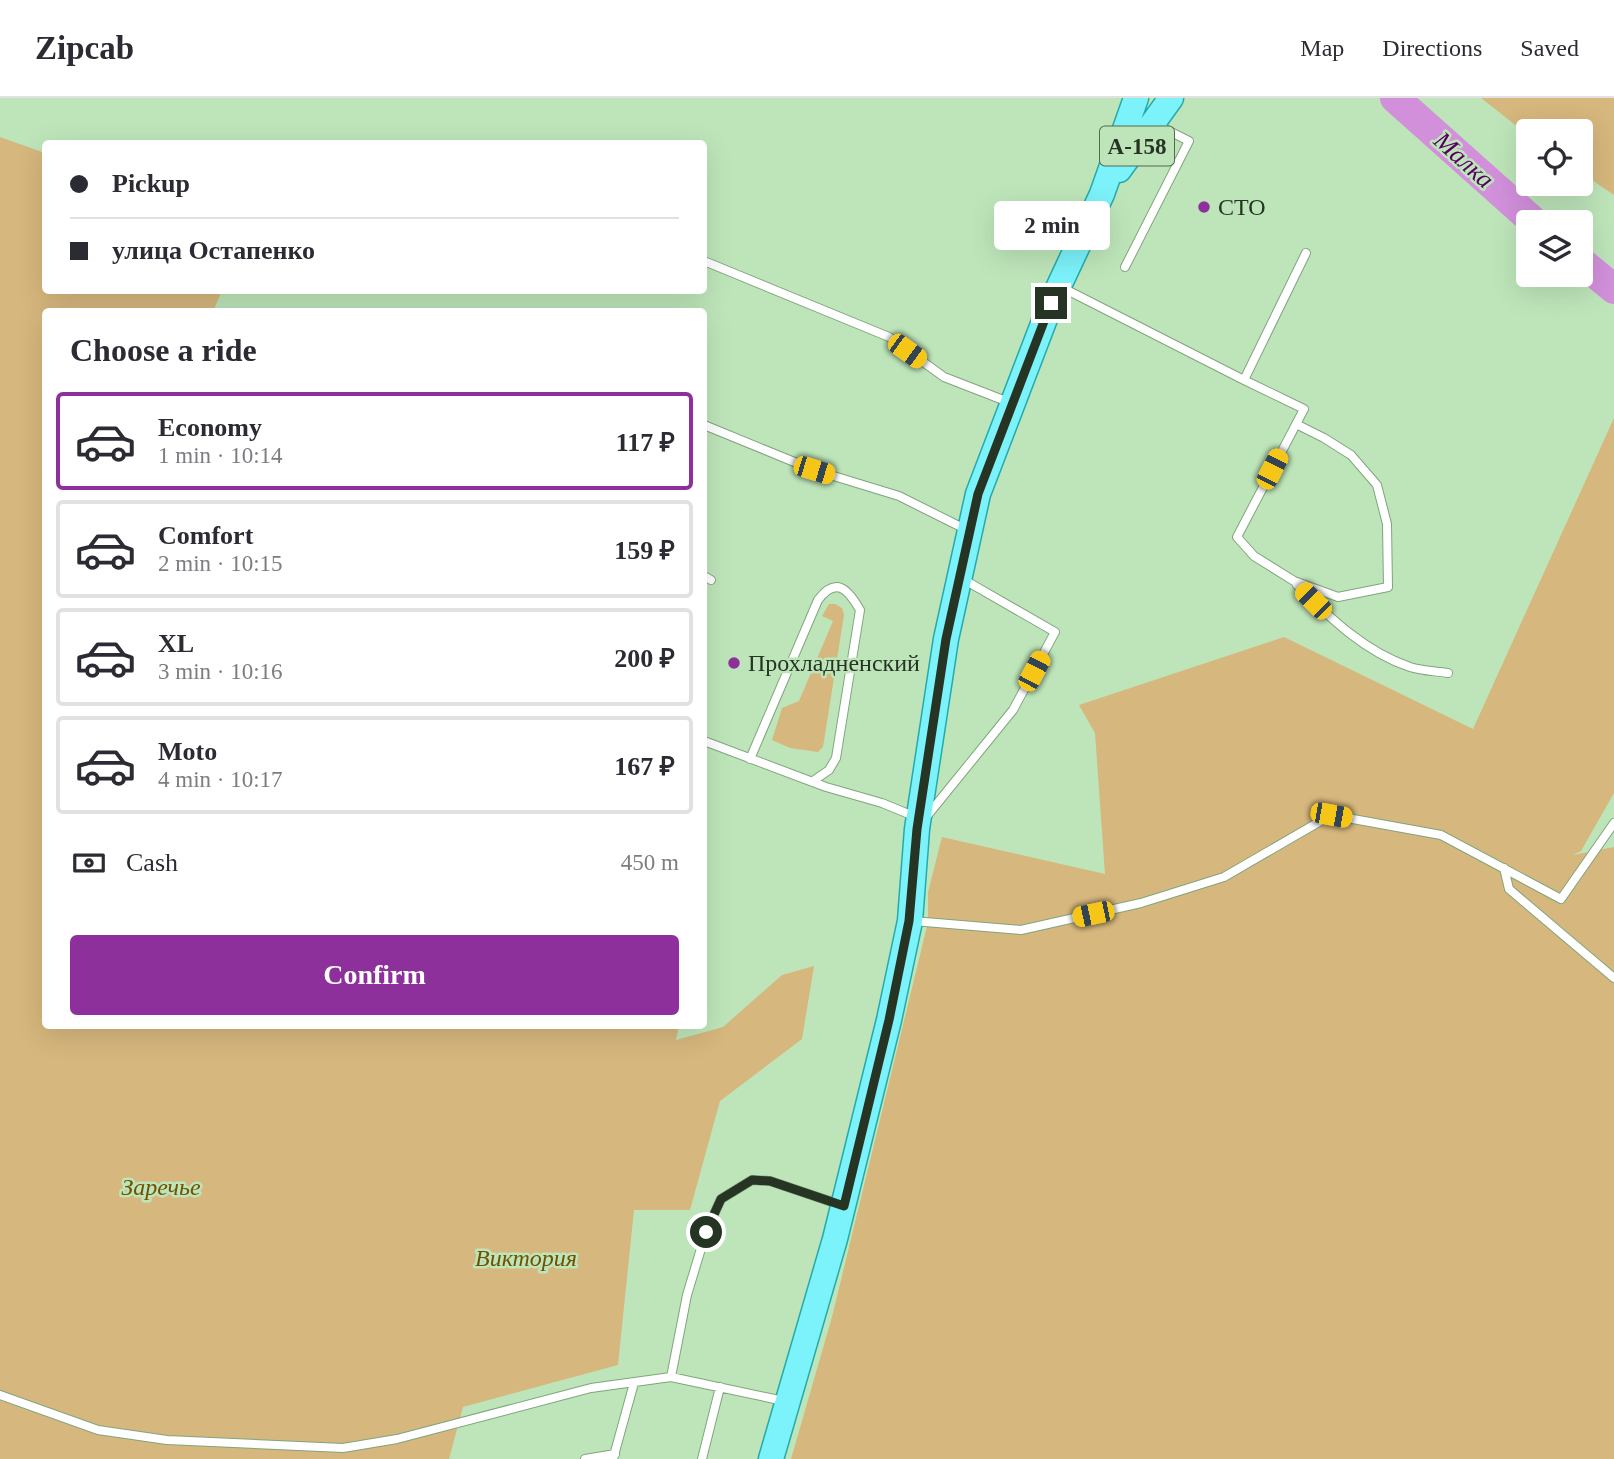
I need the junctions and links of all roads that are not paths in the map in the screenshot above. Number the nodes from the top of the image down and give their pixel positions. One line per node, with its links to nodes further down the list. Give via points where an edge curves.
1 (1171, 98): 3 (main road, А-158)
2 (1132, 102): 4 (main road, А-158)
3 (1153, 123): 4 (main road, А-158); 7 (lane, via 1189,141)
4 (1102, 194): 8 (main road, А-158)
5 (1306, 253): 9 (lane)
6 (707, 262): 10 (lane, via 889,337 944,377)
7 (1125, 267)
8 (1059, 286): 9 (lane); 10 (main road, А-158)
9 (1244, 380): 11 (lane, via 1304,409)
10 (1012, 404): 13 (main road, А-158, via 978,494)
11 (1296, 424): 15 (lane, via 1237,537 1254,556); 15 (lane, via 1350,455 1377,485 1387,524 1388,587 1338,597)
12 (707, 426): 13 (lane, via 814,470 899,496)
13 (970, 531): 14 (main road, А-158)
14 (960, 577): 21 (main road, А-158); 21 (lane, via 1055,632 1013,710)
15 (1294, 581): 16 (lane, via 1360,642 1410,667)
16 (1448, 673)
17 (707, 742): 18 (lane)
18 (750, 759): 19 (lane); 19 (lane, via 818,600 826,589 836,587 850,592 860,610 836,758 829,770)
19 (813, 781): 21 (lane, via 882,803)
20 (1614, 823): 22 (lane, via 1561,899)
21 (918, 824): 23 (main road, А-158)
22 (1504, 868): 23 (lane, via 1441,835 1331,815 1224,877 1141,903 1021,930); 24 (lane, via 1509,888)
23 (909, 921): 25 (main road, А-158)
24 (1614, 978)
25 (844, 1206): 26 (lane, via 770,1181 752,1180 721,1199 687,1295); 30 (main road, А-158)
26 (671, 1377): 27 (lane); 28 (lane)
27 (634, 1383): 29 (lane, via 591,1388 397,1439 343,1448 167,1440 98,1430); 31 (lane)
28 (720, 1387): 30 (lane); 33 (lane)
29 (0, 1395)
30 (787, 1401): 34 (main road, А-158)
31 (614, 1457): 32 (lane)
32 (585, 1459)
33 (702, 1459)
34 (771, 1459)

